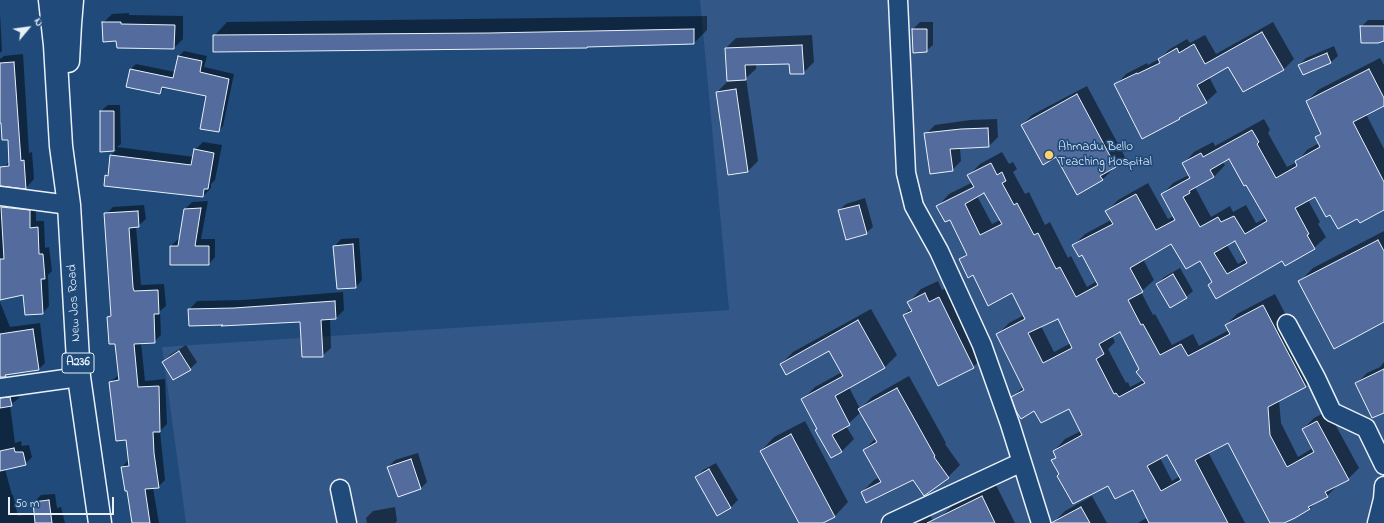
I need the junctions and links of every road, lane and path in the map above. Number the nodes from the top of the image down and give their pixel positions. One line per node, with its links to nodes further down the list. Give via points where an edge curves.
1 (50, 0): 5 (highway, New Jos Road / A236, via 61,146)
2 (72, 0): 5 (highway, New Jos Road / A236, via 68,60 73,149)
3 (898, 0): 9 (street, via 906,173 914,206 939,251 982,344)
4 (0, 196): 5 (street)
5 (69, 204): 7 (highway, New Jos Road / A236)
6 (1287, 324): 10 (street, via 1332,412 1366,428)
7 (79, 377): 8 (street); 13 (highway, New Jos Road / A236)
8 (0, 388)
9 (1022, 462): 15 (street); 16 (street)
10 (1384, 465)
11 (1384, 486): 17 (street)
12 (340, 490): 14 (street)
13 (100, 523)
14 (347, 523)
15 (891, 523)
16 (1041, 523)
17 (1377, 523)

